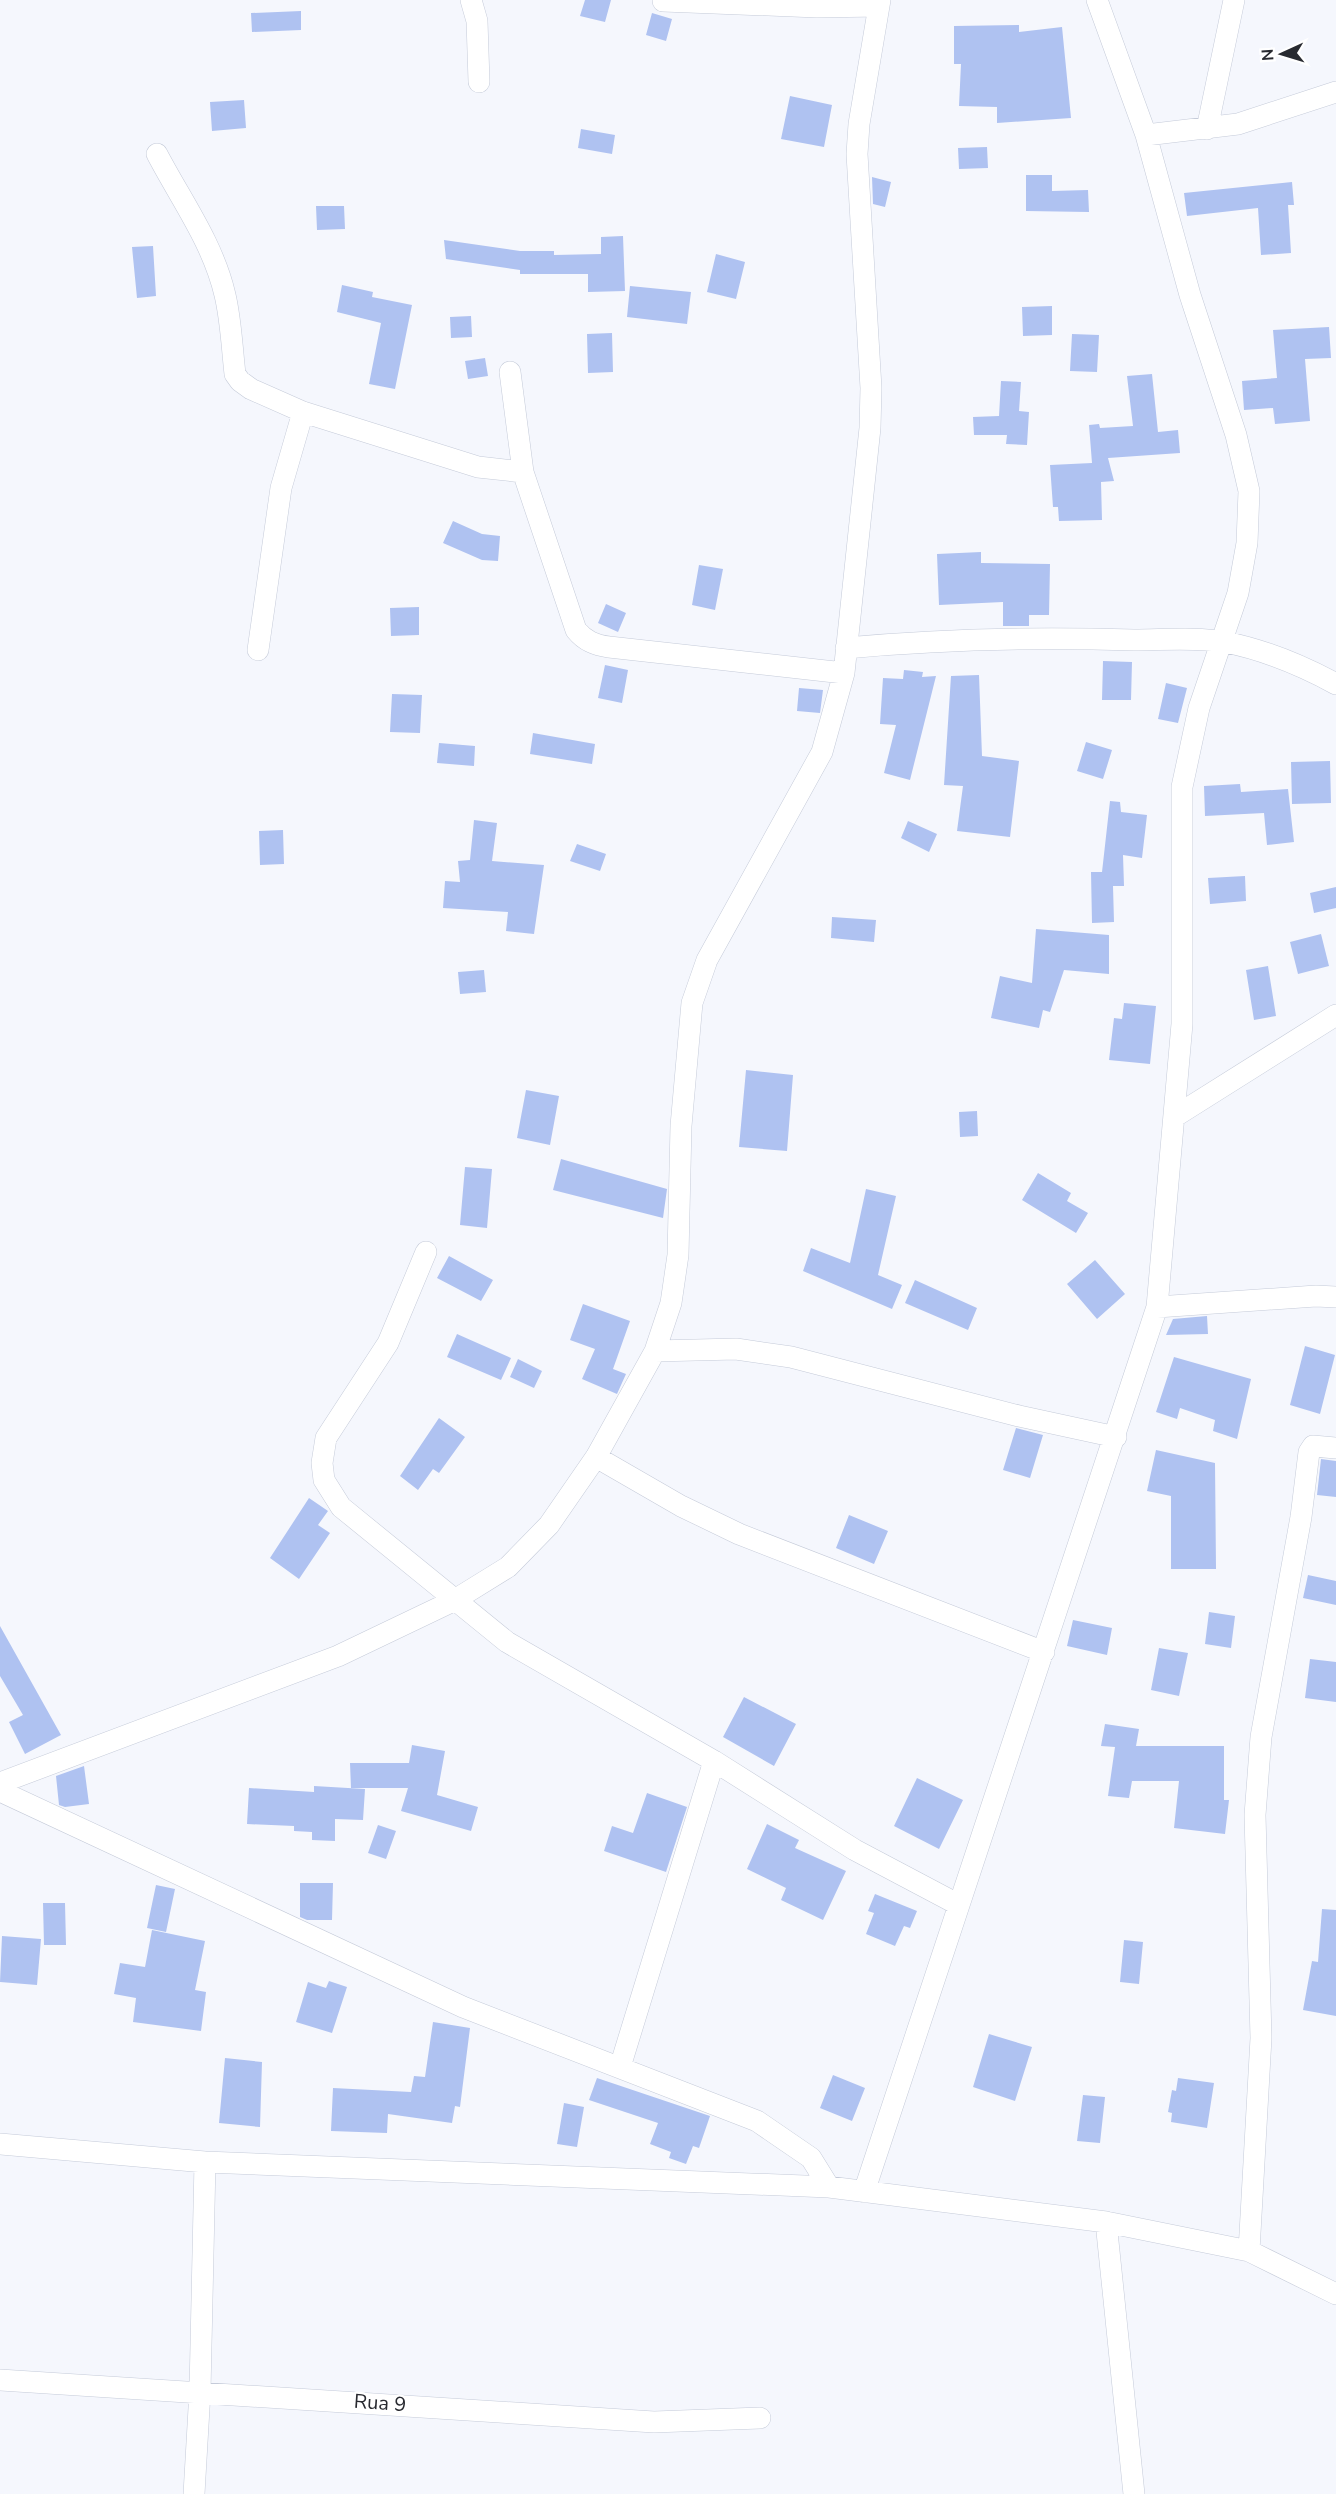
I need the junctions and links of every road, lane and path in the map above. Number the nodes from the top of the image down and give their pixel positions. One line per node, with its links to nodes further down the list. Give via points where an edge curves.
1 (471, 0): 6 (street, via 477,21)
2 (1097, 0): 9 (street)
3 (1234, 0): 8 (street)
4 (663, 1): 5 (street, via 817,7)
5 (880, 3): 15 (street, via 857,154 871,388)
6 (479, 82)
7 (1336, 92): 8 (street, via 1238,124)
8 (1207, 129): 9 (street)
9 (1146, 135): 14 (street, via 1190,295 1236,435 1249,491 1245,553)
10 (157, 154): 12 (street, via 184,206 200,227 217,268 226,296 235,374 251,389)
11 (510, 372): 13 (street)
12 (303, 412): 13 (street, via 478,467); 16 (street, via 281,488)
13 (523, 472): 17 (street, via 576,630 588,641 609,647)
14 (1223, 642): 15 (street, via 946,641); 18 (street, via 1265,652); 20 (street, via 1199,708 1182,787 1182,1024)
15 (846, 648): 17 (street)
16 (258, 650)
17 (844, 673): 24 (street, via 822,752 707,960 692,1003 681,1126 678,1255 671,1303)
18 (1336, 684)
19 (1336, 1015): 20 (street)
20 (1174, 1117): 23 (street)
21 (426, 1252): 28 (street, via 388,1343 326,1438 322,1463 324,1480 341,1507)
22 (1336, 1297): 23 (street)
23 (1157, 1307): 25 (street)
24 (655, 1351): 25 (street, via 736,1349 791,1358); 27 (street)
25 (1116, 1437): 29 (street)
26 (1336, 1448): 40 (street, via 1313,1446 1309,1452 1261,1737 1255,1815 1261,2038)
27 (596, 1457): 28 (street, via 549,1525 508,1567); 29 (street, via 739,1534)
28 (453, 1601): 30 (street, via 507,1642); 31 (street, via 338,1656)
29 (1044, 1652): 33 (street)
30 (714, 1761): 33 (street, via 855,1850); 34 (street)
31 (0, 1783)
32 (0, 1791): 34 (street, via 463,2007)
33 (959, 1905): 38 (street)
34 (620, 2067): 37 (street, via 757,2121 811,2158)
35 (0, 2144): 36 (street)
36 (205, 2162): 37 (street); 43 (street)
37 (830, 2187): 38 (street)
38 (864, 2192): 39 (street)
39 (1106, 2222): 40 (street); 46 (street)
40 (1249, 2251): 41 (street)
41 (1336, 2294)
42 (0, 2380): 43 (street, Rua 9)
43 (200, 2391): 44 (street, Rua 9, via 654,2421); 45 (street)
44 (760, 2418)
45 (194, 2494)
46 (1134, 2494)

